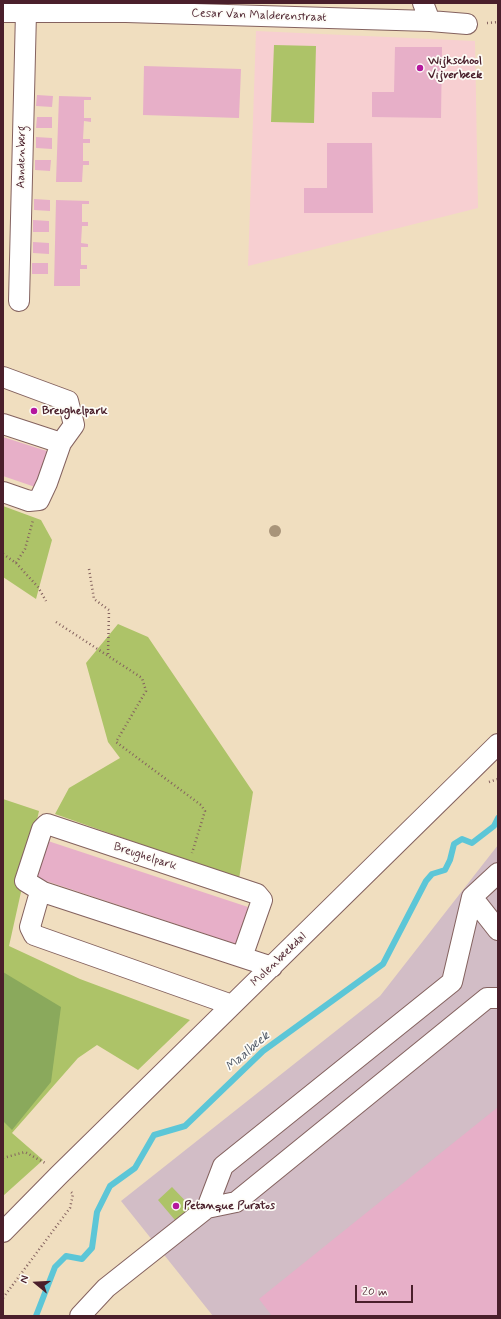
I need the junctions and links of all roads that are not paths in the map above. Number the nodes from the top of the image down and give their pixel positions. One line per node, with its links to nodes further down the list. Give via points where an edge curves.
1 (124, 7): 3 (street, Cesar Van Malderenstraat); 4 (street, Cesar Van Malderenstraat)
2 (3, 12): 3 (street, Cesar Van Malderenstraat)
3 (26, 12): 6 (street, Aandenberg)
4 (427, 12): 5 (street, Cesar Van Malderenstraat)
5 (467, 24)
6 (18, 301)
7 (3, 377): 9 (street, via 68,401 74,425)
8 (3, 424): 9 (street)
9 (61, 443): 10 (street, via 39,500 29,501)
10 (3, 492)
11 (498, 744): 17 (street, Molenbeekdal)
12 (498, 873): 14 (street)
13 (43, 892): 16 (street, Breughelpark); 16 (street, Breughelpark, via 25,881 42,829 47,824 256,894 262,900); 19 (street, via 38,899 30,927 34,935)
14 (472, 897): 15 (street); 20 (street, via 452,982 223,1166)
15 (498, 930)
16 (242, 957): 17 (street, Breughelpark)
17 (272, 967): 19 (street, Molenbeekdal)
18 (498, 998): 20 (street, via 487,998 236,1202)
19 (232, 1005): 21 (street, Molenbeekdal)
20 (207, 1208): 22 (street, via 106,1288)
21 (3, 1232)
22 (80, 1316)

